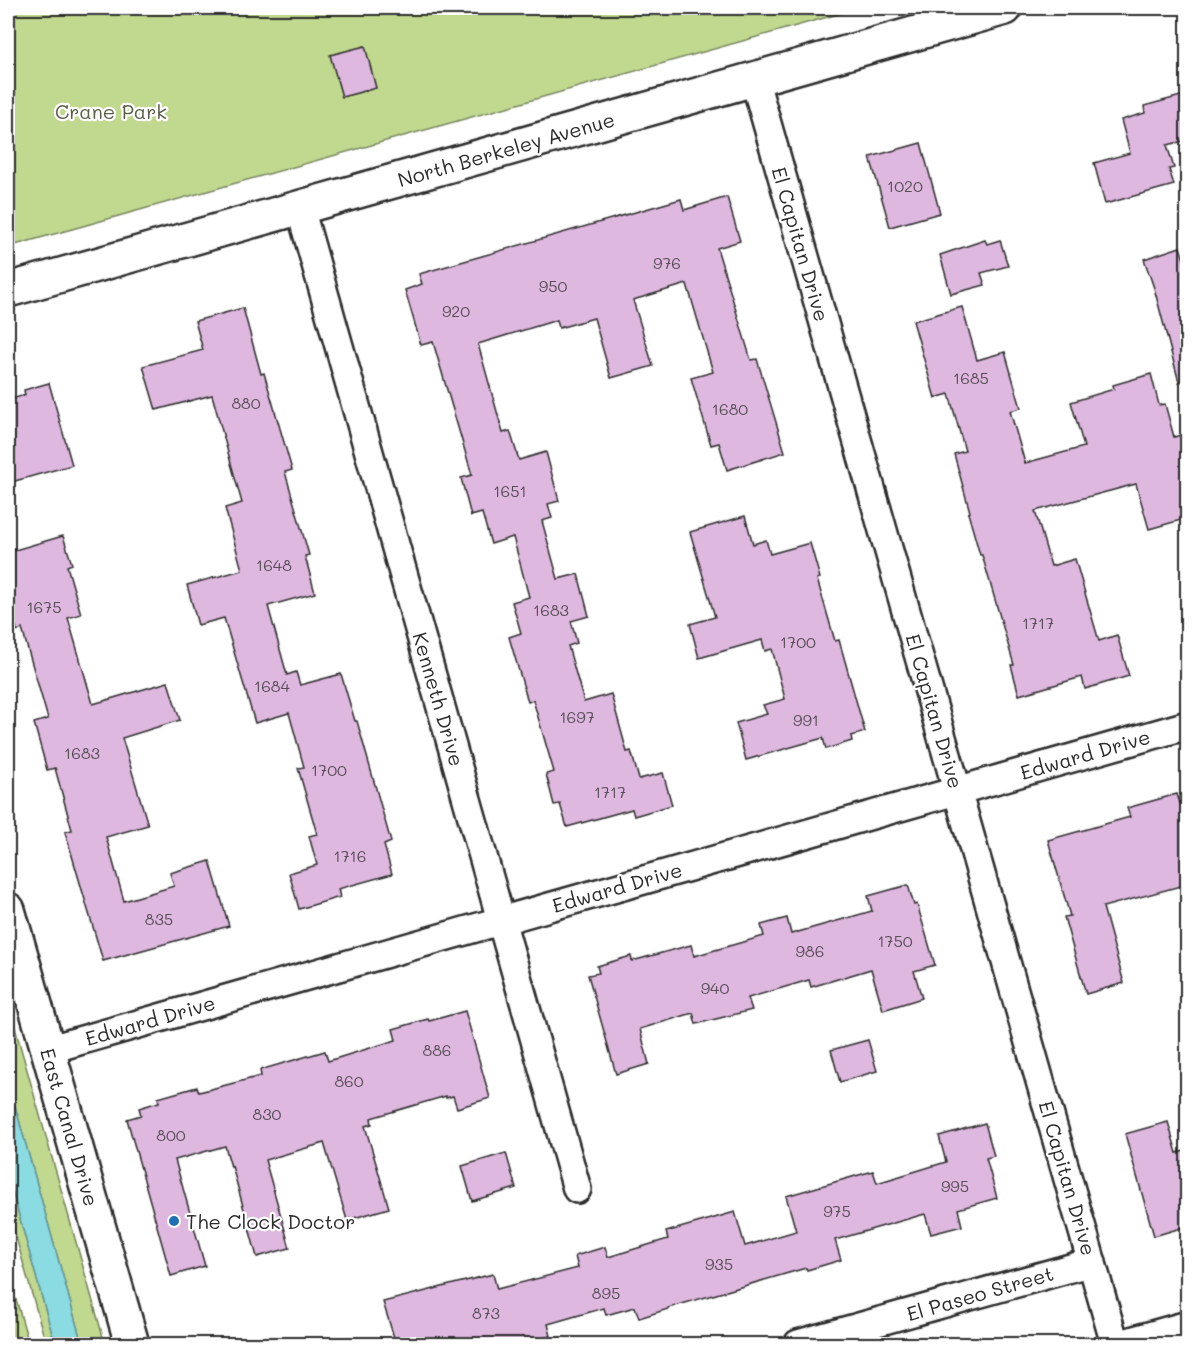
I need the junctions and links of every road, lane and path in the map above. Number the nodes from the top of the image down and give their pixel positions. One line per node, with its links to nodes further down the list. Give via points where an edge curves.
1 (1005, 8): 2 (street, North Berkeley Avenue)
2 (754, 78): 3 (street, North Berkeley Avenue); 6 (street, El Capitan Drive)
3 (300, 208): 4 (street, North Berkeley Avenue); 8 (street, Kenneth Drive)
4 (8, 290)
5 (1188, 724): 6 (street, Edward Drive)
6 (958, 790): 8 (street, Edward Drive); 11 (street, El Capitan Drive)
7 (8, 910): 9 (street, East Canal Drive)
8 (501, 920): 9 (street, Edward Drive); 10 (street, Kenneth Drive)
9 (47, 1050): 13 (street, East Canal Drive)
10 (577, 1189)
11 (1092, 1262): 14 (street, El Paseo Street); 15 (street, El Capitan Drive)
12 (1188, 1325): 16 (street)
13 (132, 1344)
14 (798, 1344)
15 (1115, 1344)
16 (1120, 1344)

